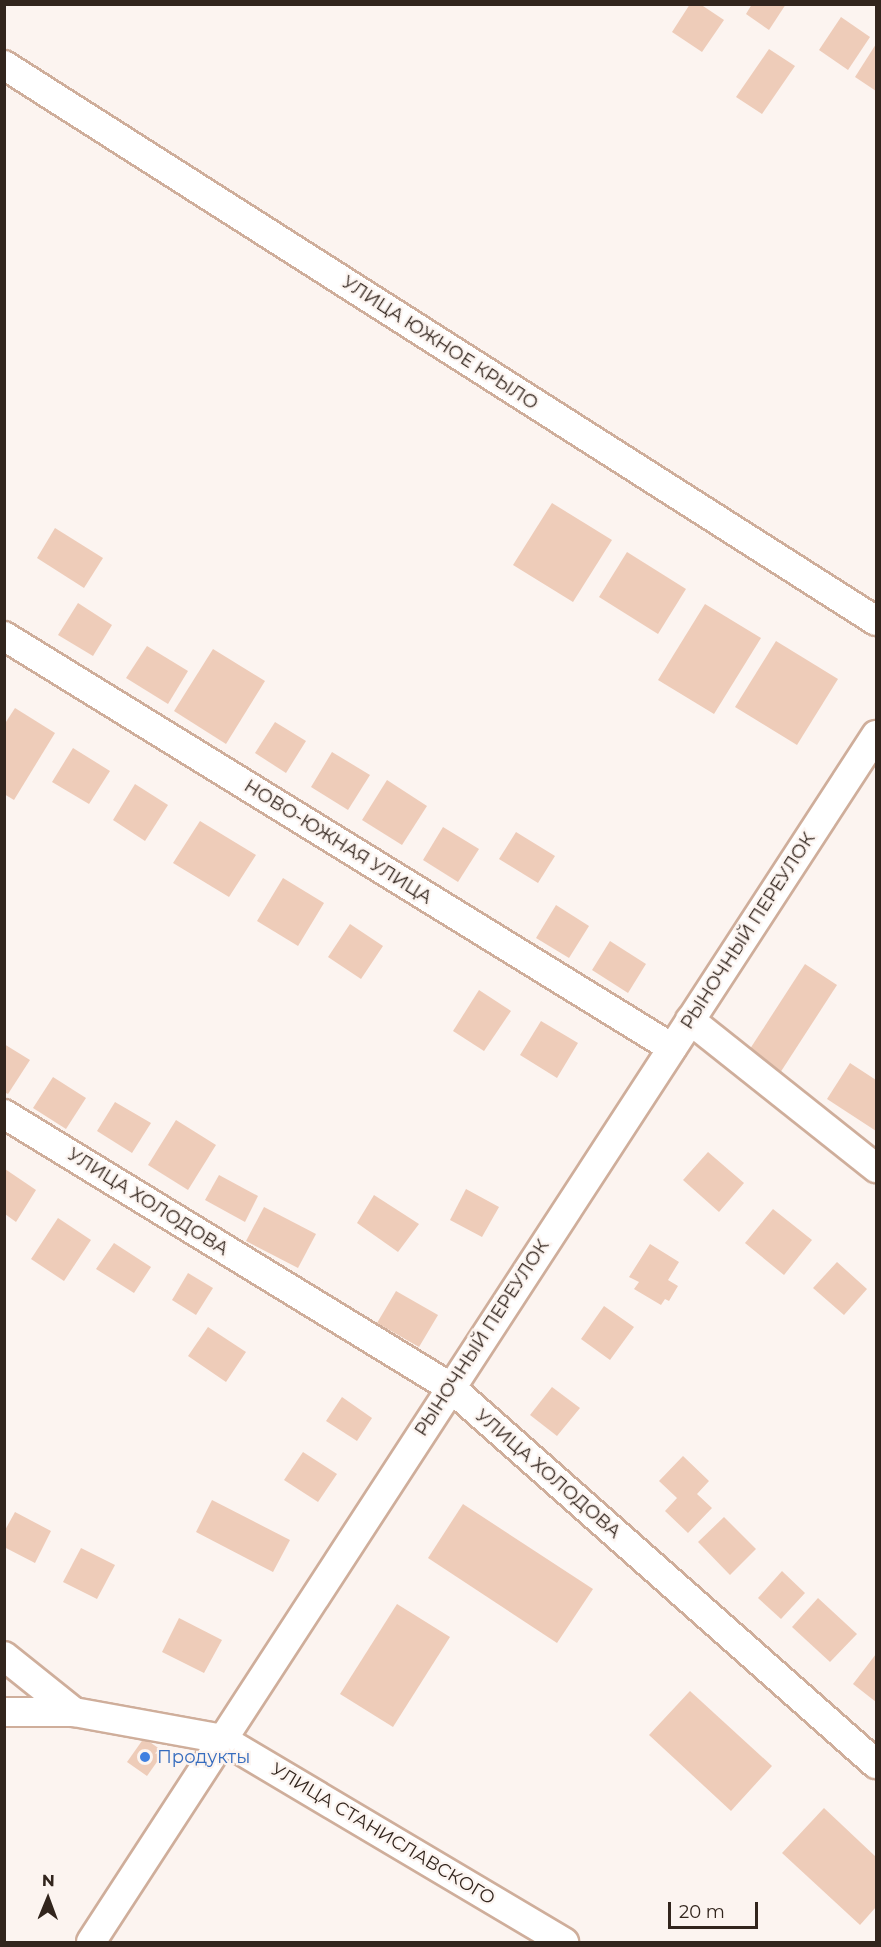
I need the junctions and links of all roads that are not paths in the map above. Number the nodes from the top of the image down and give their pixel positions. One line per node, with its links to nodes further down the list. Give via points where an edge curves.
1 (4, 65): 2 (street, УЛИЦА ЮЖНОЕ КРЫЛО)
2 (876, 621)
3 (4, 636): 6 (street, НОВО-ЮЖНАЯ УЛИЦА)
4 (876, 735): 5 (street, РЫНОЧНЫЙ ПЕРЕУЛОК)
5 (690, 1020): 6 (street, РЫНОЧНЫЙ ПЕРЕУЛОК); 8 (street)
6 (672, 1048): 9 (street, РЫНОЧНЫЙ ПЕРЕУЛОК)
7 (4, 1114): 9 (street, УЛИЦА ХОЛОДОВА)
8 (876, 1168)
9 (450, 1387): 13 (street, РЫНОЧНЫЙ ПЕРЕУЛОК); 14 (street, УЛИЦА ХОЛОДОВА)
10 (4, 1656): 12 (street, УЛИЦА СТАНИСЛАВСКОГО)
11 (4, 1712): 12 (street)
12 (74, 1713): 13 (street, УЛИЦА СТАНИСЛАВСКОГО)
13 (222, 1738): 15 (street, РЫНОЧНЫЙ ПЕРЕУЛОК); 16 (street, УЛИЦА СТАНИСЛАВСКОГО)
14 (876, 1764)
15 (91, 1942)
16 (564, 1942)

